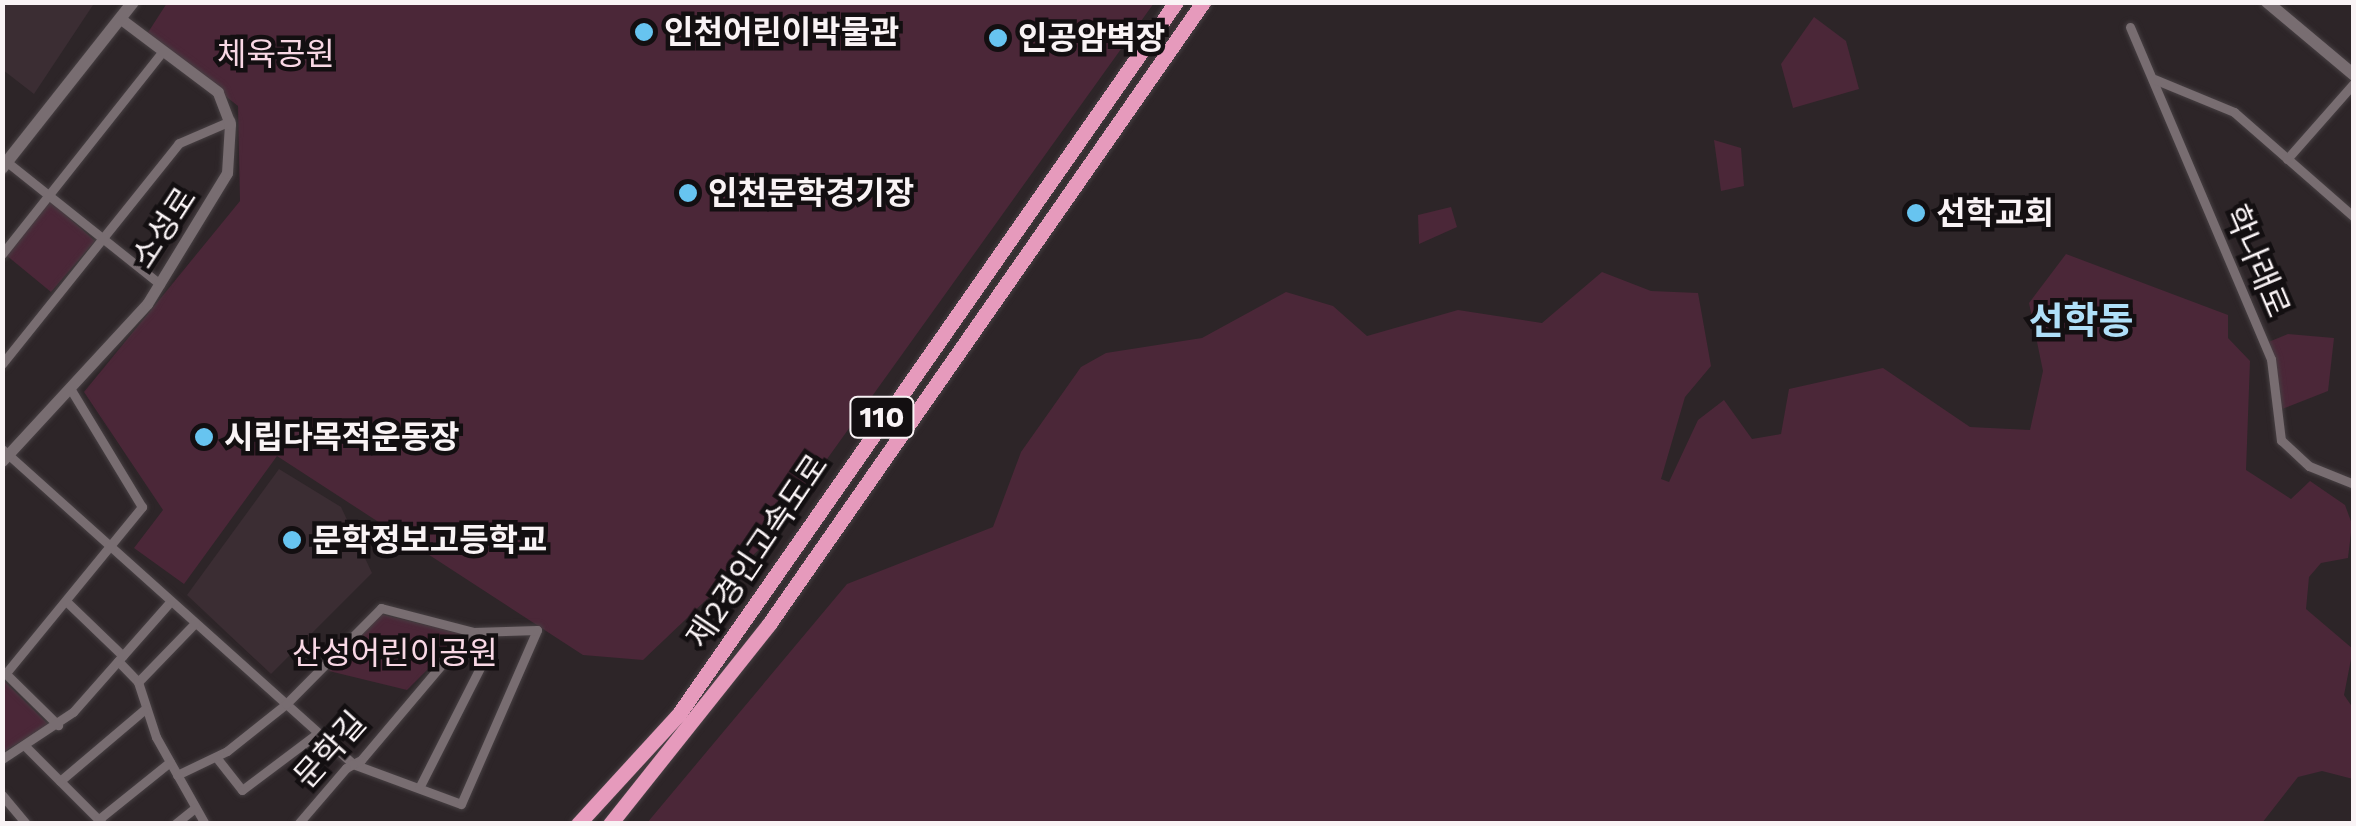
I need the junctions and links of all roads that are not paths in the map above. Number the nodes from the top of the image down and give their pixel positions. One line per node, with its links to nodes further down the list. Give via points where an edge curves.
1 (133, 2): 5 (main road)
2 (1176, 2): 50 (highway, 제2경인고속도로 / 110, via 678,715)
3 (1203, 2): 51 (highway, 제2경인고속도로 / 110, via 769,624)
4 (2267, 2): 8 (main road)
5 (122, 20): 7 (street); 13 (main road)
6 (2130, 26): 9 (street, 학나래로)
7 (163, 51): 11 (street, via 218,92); 14 (street)
8 (2354, 76)
9 (2154, 80): 12 (street, via 2224,105); 22 (street, 학나래로, via 2271,358 2281,440 2309,466)
10 (2354, 83): 12 (street)
11 (230, 121): 16 (street, via 179,143); 18 (street, 소성로, via 219,194)
12 (2287, 158): 15 (street)
13 (5, 165): 14 (street)
14 (49, 195): 16 (street); 17 (street)
15 (2354, 217)
16 (103, 238): 18 (street); 19 (street)
17 (2, 254)
18 (160, 284): 20 (street, 소성로)
19 (2, 364)
20 (70, 388): 21 (street, 소성로); 23 (street, via 142,507)
21 (5, 455): 23 (street)
22 (2354, 484)
23 (116, 550): 24 (street); 25 (street)
24 (171, 601): 26 (street); 28 (street)
25 (68, 603): 28 (street); 29 (street)
26 (195, 623): 30 (street); 31 (street)
27 (474, 632): 31 (street, via 382,608); 39 (street, 문학길); 42 (street, via 482,664); 42 (street, via 528,625 541,635 461,804)
28 (120, 658): 30 (street); 33 (street)
29 (4, 672): 33 (street)
30 (138, 682): 32 (street)
31 (286, 704): 34 (street); 36 (street)
32 (145, 709): 38 (street); 41 (street)
33 (58, 725): 35 (street)
34 (318, 733): 36 (street, via 242,790); 39 (street)
35 (26, 747): 37 (street); 41 (street)
36 (216, 757): 40 (street)
37 (2, 759)
38 (170, 762): 40 (street); 45 (street)
39 (352, 764): 42 (street); 49 (street, 문학길)
40 (177, 775): 44 (street)
41 (60, 781): 45 (street)
42 (419, 788)
43 (4, 798): 46 (street)
44 (196, 808): 47 (street); 48 (street)
45 (101, 821)
46 (26, 824)
47 (175, 824)
48 (205, 824)
49 (298, 824)
50 (578, 824)
51 (610, 824)

